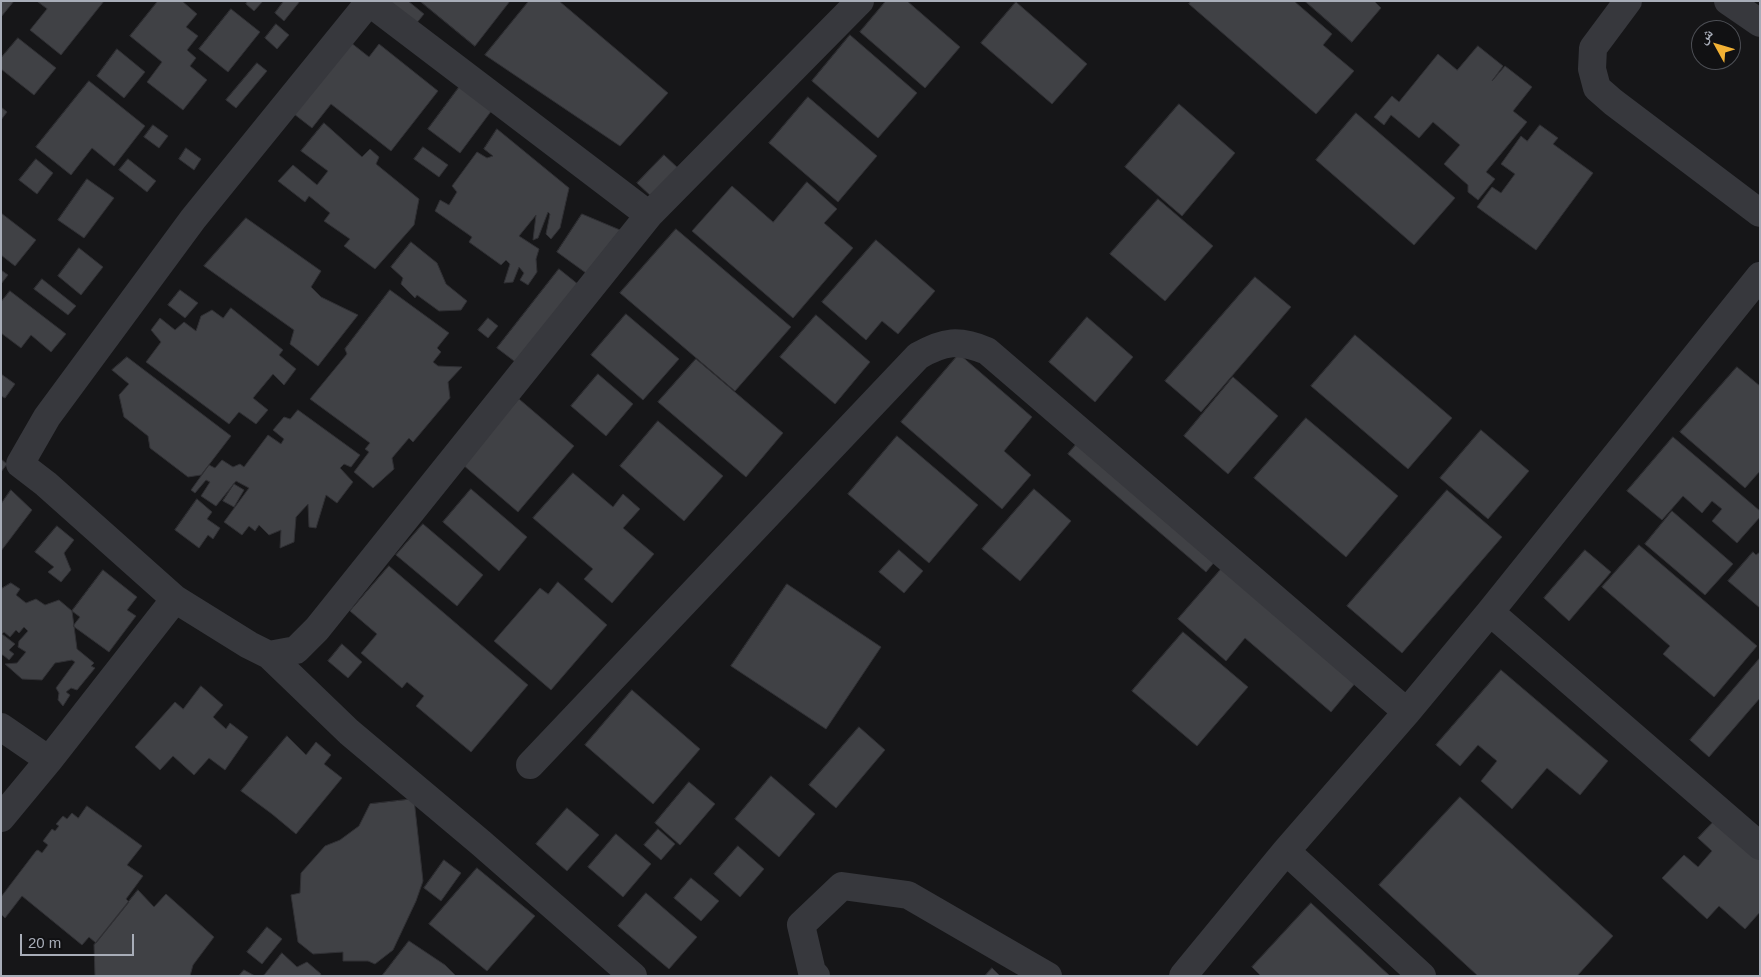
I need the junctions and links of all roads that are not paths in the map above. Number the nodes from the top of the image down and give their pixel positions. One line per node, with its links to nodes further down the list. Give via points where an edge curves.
1 (860, 1): 7 (street)
2 (1628, 1): 6 (street, via 1593,48 1592,69 1597,88)
3 (1728, 1): 5 (street)
4 (370, 2): 7 (street); 9 (street, via 193,219)
5 (1760, 23)
6 (1760, 213)
7 (649, 215): 12 (street, via 318,629 296,650)
8 (1760, 276): 11 (street)
9 (11, 462): 10 (street, via 46,484)
10 (175, 599): 12 (street); 15 (street)
11 (1490, 612): 13 (street); 18 (street)
12 (269, 655): 20 (street, via 349,732)
13 (1408, 712): 16 (street, via 987,351 970,344 952,343 934,347 918,356); 19 (street)
14 (1, 727): 15 (street)
15 (49, 760): 17 (street)
16 (530, 765)
17 (1, 818)
18 (1760, 846)
19 (1286, 851): 23 (street); 24 (street)
20 (632, 976)
21 (816, 976): 22 (street, via 812,972 801,925 842,886 908,895)
22 (1048, 976)
23 (1183, 976)
24 (1422, 976)

